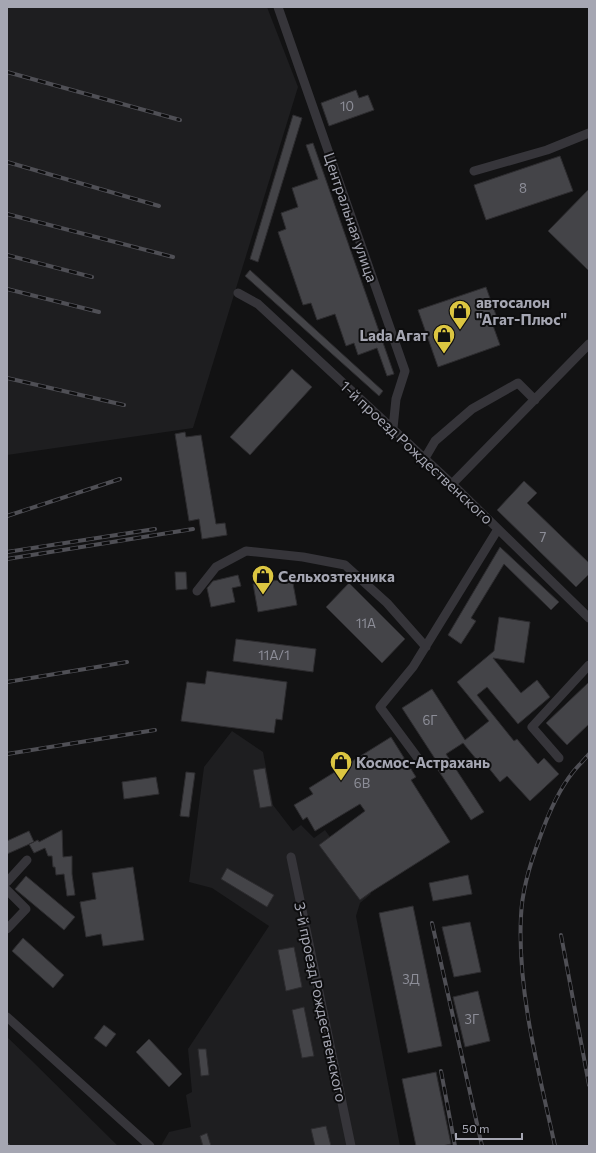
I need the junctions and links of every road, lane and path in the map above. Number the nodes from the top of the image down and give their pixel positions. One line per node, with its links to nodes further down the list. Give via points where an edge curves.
1 (278, 7): 7 (street, Центральная улица, via 405,370 396,399)
2 (589, 133): 3 (street, via 548,150)
3 (474, 171)
4 (238, 293): 7 (street, 1-й проезд Рождественского, via 258,304)
5 (589, 344): 6 (street)
6 (535, 400): 8 (street, via 518,384 496,394 472,409 448,429 435,441); 9 (street)
7 (392, 428): 8 (street, 1-й проезд Рождественского)
8 (425, 458): 9 (street, 1-й проезд Рождественского)
9 (452, 484): 10 (street, 1-й проезд Рождественского)
10 (498, 529): 12 (street, 1-й проезд Рождественского); 13 (street)
11 (197, 591): 13 (street, via 216,567 246,550 345,565 388,603)
12 (589, 618)
13 (426, 647): 16 (street, via 414,667 380,707)
14 (589, 665): 15 (street, via 532,727)
15 (559, 758)
16 (420, 761)
17 (291, 857): 24 (street, 3-й проезд Рождественского)
18 (27, 860): 19 (street)
19 (7, 882)
20 (7, 890): 21 (street, via 26,909)
21 (7, 929)
22 (7, 1017): 23 (street)
23 (150, 1146)
24 (351, 1146)

